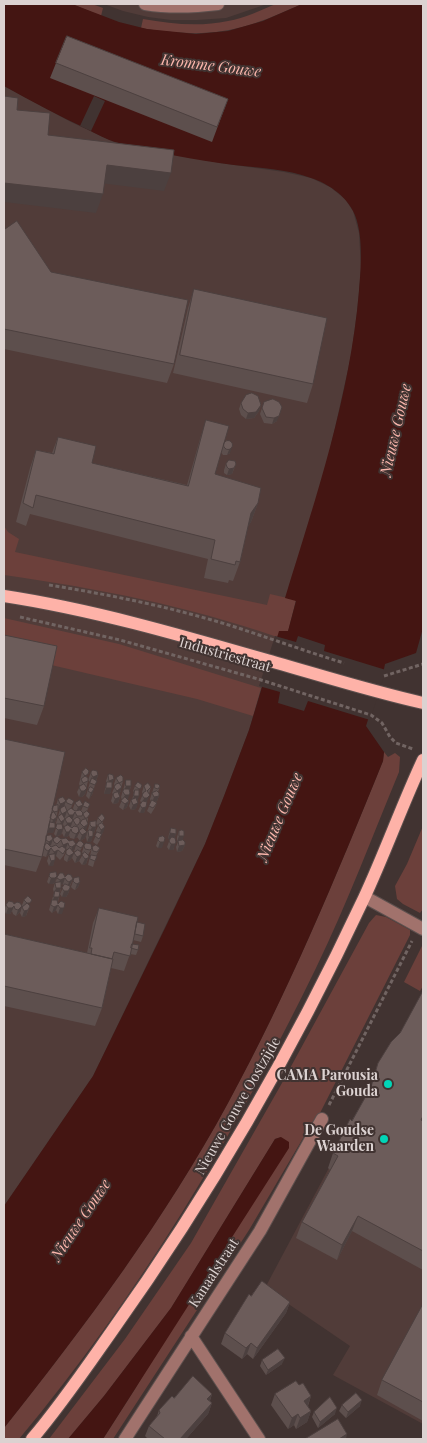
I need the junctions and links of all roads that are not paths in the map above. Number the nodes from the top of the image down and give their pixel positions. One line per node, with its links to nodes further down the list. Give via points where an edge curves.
1 (145, 4): 2 (street, via 190,8)
2 (218, 4)
3 (4, 596): 4 (main road, Industriestraat, via 122,620)
4 (423, 703)
5 (421, 755): 6 (main road, Nieuwe Gouwe Oostzijde)
6 (365, 897): 7 (street); 10 (main road, Nieuwe Gouwe Oostzijde, via 271,1082 213,1182 142,1289 52,1416)
7 (421, 928)
8 (322, 1119): 9 (street, Kanaalstraat, via 260,1231)
9 (191, 1336): 11 (street, Kanaalstraat); 12 (street)
10 (32, 1439)
11 (125, 1439)
12 (259, 1439)

